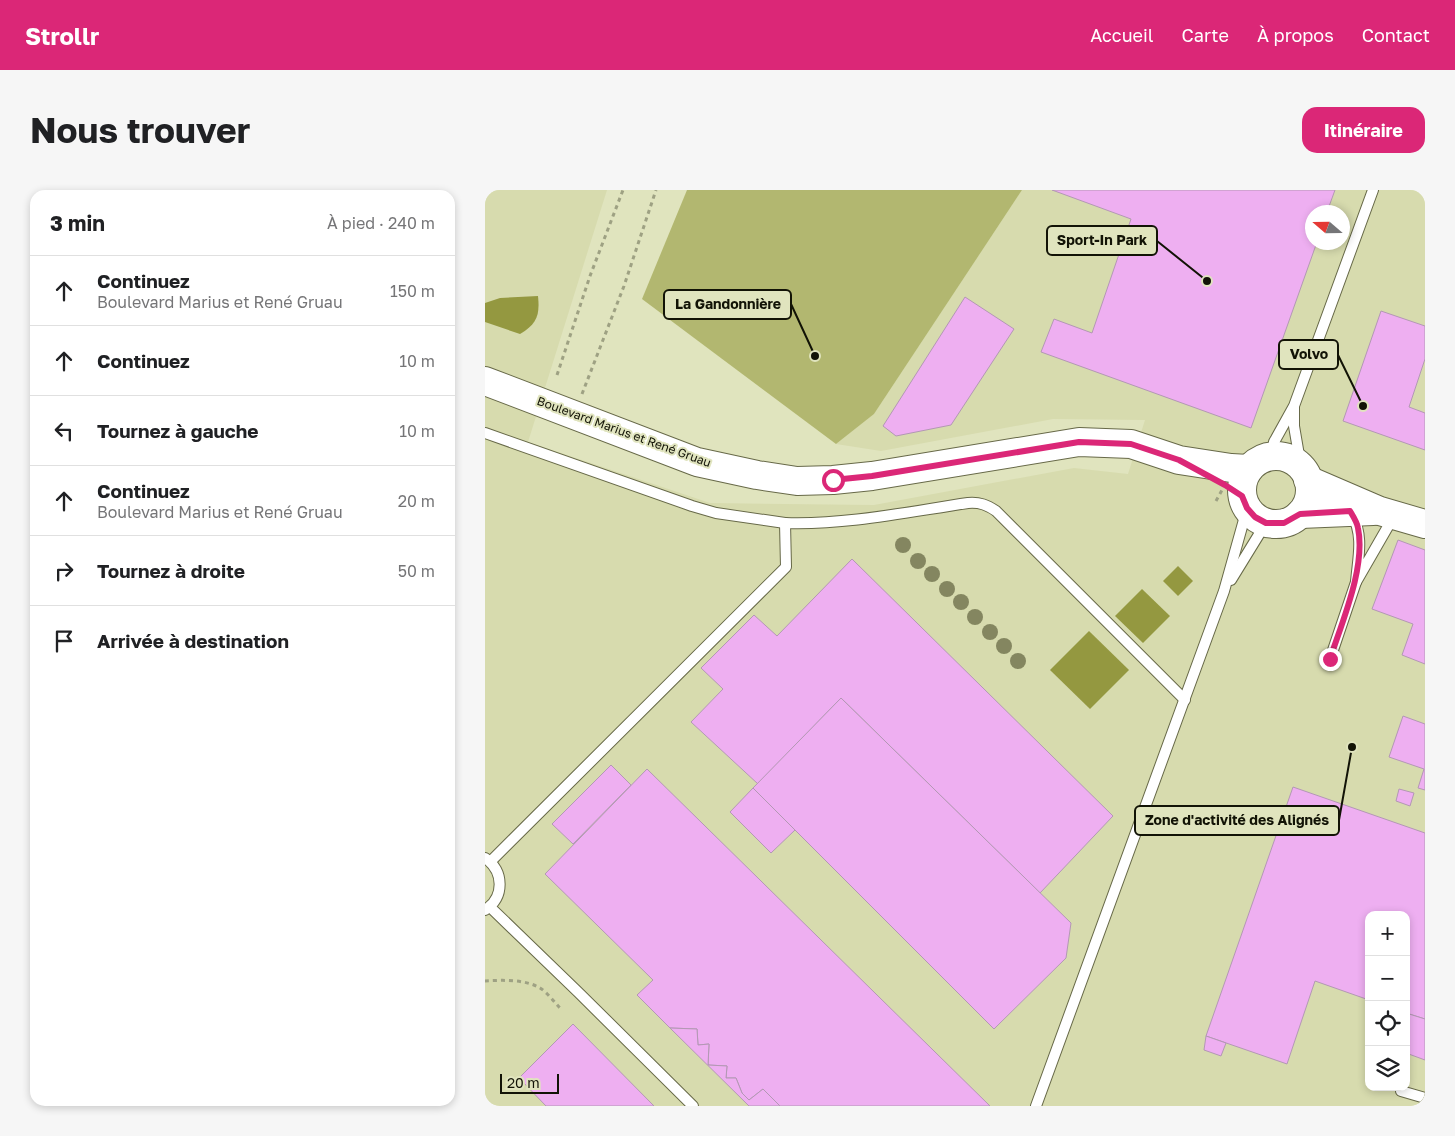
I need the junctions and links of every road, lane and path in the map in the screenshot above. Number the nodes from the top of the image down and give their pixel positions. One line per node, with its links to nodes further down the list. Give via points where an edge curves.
1 (623, 190): 4 (path)
2 (656, 190): 5 (path, via 624,286)
3 (1373, 190): 7 (lane)
4 (557, 375)
5 (587, 380)
6 (485, 381): 9 (main road, Boulevard Marius et René Gruau, via 697,462 797,481 872,476 1079,442 1131,444)
7 (1294, 406): 10 (lane); 11 (lane, via 1294,426)
8 (485, 433): 16 (lane, via 692,506 716,513)
9 (1179, 460): 10 (main road, Boulevard Marius et René Gruau, via 1231,468); 12 (main road, Boulevard Marius et René Gruau)
10 (1260, 462): 11 (main road, via 1287,458); 12 (main road, via 1242,482)
11 (1305, 473): 14 (main road); 15 (main road, via 1310,492)
12 (1252, 509): 15 (main road, via 1284,523); 19 (lane); 19 (lane)
13 (1350, 511): 14 (main road); 15 (main road); 18 (lane, via 1358,526 1360,541)
14 (1387, 513): 17 (main road); 18 (lane)
15 (1300, 514)
16 (785, 523): 21 (lane, via 848,522 968,503 988,505); 22 (lane, via 786,567)
17 (1425, 524)
18 (1356, 582): 20 (lane)
19 (1224, 591): 21 (lane)
20 (1330, 659)
21 (1185, 700): 29 (lane)
22 (488, 859): 23 (lane, via 497,870 500,890)
23 (487, 909): 28 (lane, via 578,992)
24 (485, 981): 25 (path, via 532,984 542,989)
25 (560, 1008)
26 (1401, 1091): 27 (lane)
27 (1425, 1098)
28 (693, 1106)
29 (1036, 1106)

